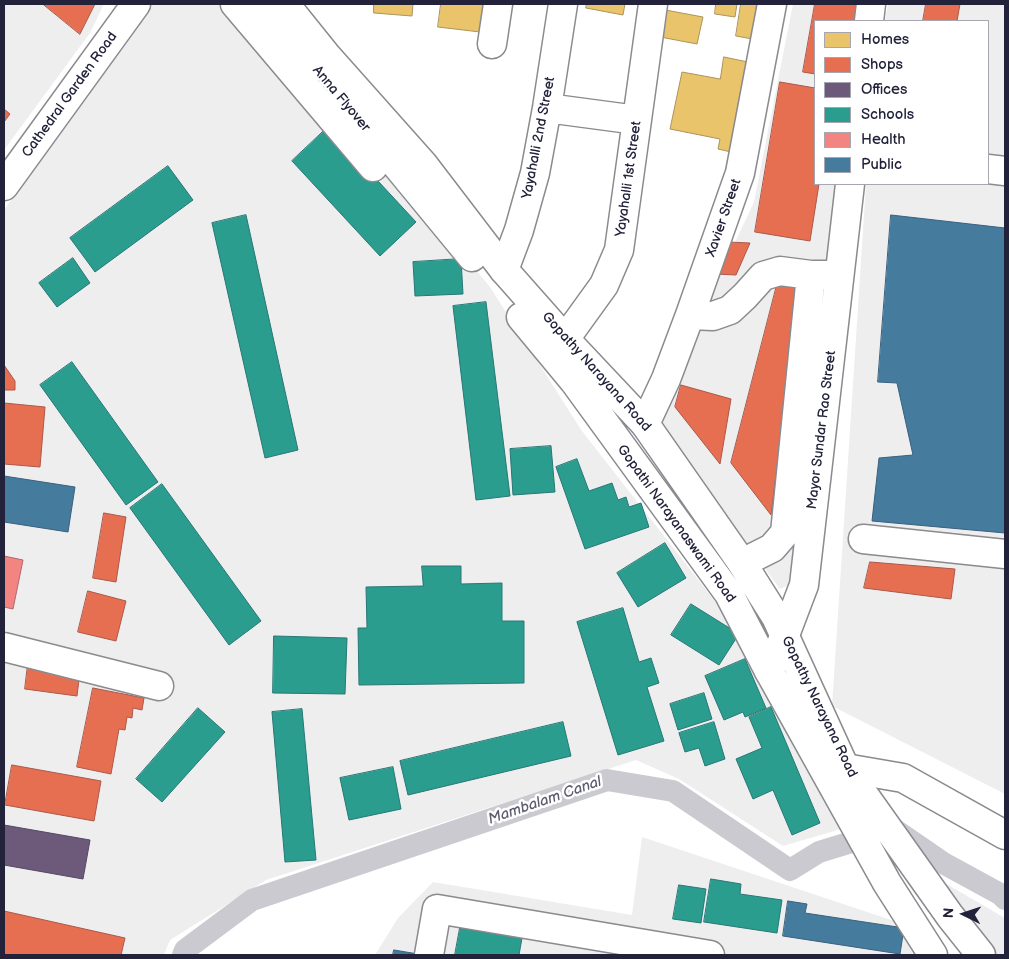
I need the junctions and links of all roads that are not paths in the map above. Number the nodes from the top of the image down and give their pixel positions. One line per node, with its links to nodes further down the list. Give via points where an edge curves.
1 (136, 4): 17 (main road, Cathedral Garden Road)
2 (236, 4): 18 (main road, via 380,175)
3 (259, 4): 18 (main road, Anna Flyover)
4 (285, 4): 19 (main road, Gopathy Narayana Road, via 423,164)
5 (498, 4): 11 (main road)
6 (563, 4): 12 (main road, Yayahalli 2nd Street)
7 (653, 4): 13 (main road, Yayahalli 1st Street)
8 (772, 4): 22 (main road, Xavier Street, via 740,172)
9 (870, 4): 10 (main road)
10 (868, 20)
11 (492, 44)
12 (547, 108): 13 (main road); 19 (main road, Yayahalli 2nd Street, via 535,173)
13 (637, 120): 23 (main road, Yayahalli 1st Street, via 618,250 604,285)
14 (989, 169): 15 (main road)
15 (1005, 171)
16 (850, 185): 21 (main road, Mayor Sundar Rao Street)
17 (4, 186)
18 (421, 195): 30 (main road, Gopathi Narayanaswami Road, via 574,381 729,594)
19 (504, 270): 23 (main road, Gopathy Narayana Road)
20 (811, 275): 21 (main road); 22 (main road, via 780,271 763,276 730,310 713,316); 27 (main road, via 785,533 772,548)
21 (840, 276): 28 (main road, Mayor Sundar Rao Street, via 804,585)
22 (690, 315): 24 (main road, Xavier Street)
23 (565, 340): 24 (main road, Gopathy Narayana Road)
24 (645, 424): 27 (main road, Gopathy Narayana Road)
25 (863, 539): 26 (main road)
26 (1005, 554)
27 (742, 563): 28 (main road, Gopathy Narayana Road)
28 (785, 635): 30 (main road, Mayor Sundar Rao Street); 32 (main road, Gopathy Narayana Road)
29 (4, 647): 31 (main road)
30 (769, 671): 33 (main road, Gopathi Narayanaswami Road)
31 (159, 686)
32 (846, 768): 33 (main road, Gopathy Narayana Road); 34 (main road, via 903,778)
33 (860, 809): 35 (main road, Gopathi Narayanaswami Road, via 886,882); 38 (main road)
34 (1005, 835)
35 (926, 945)
36 (429, 955): 37 (main road, via 437,908)
37 (710, 955)
38 (980, 955)

